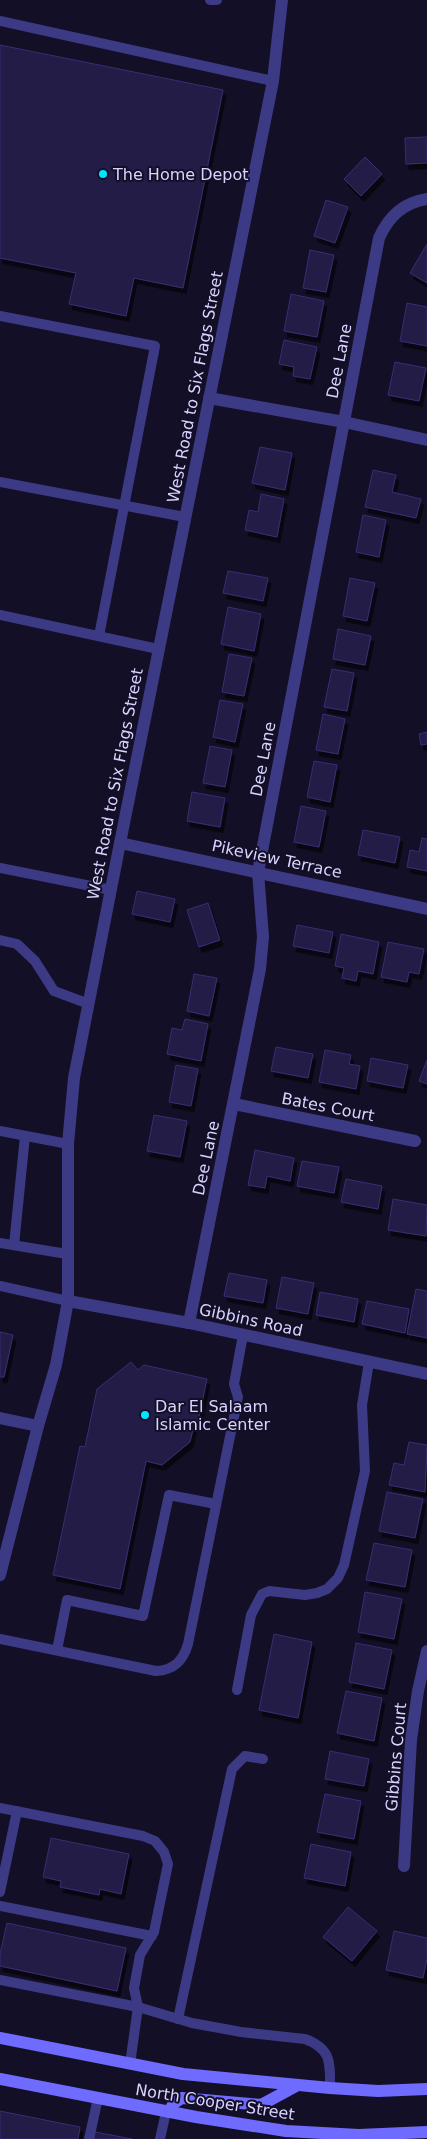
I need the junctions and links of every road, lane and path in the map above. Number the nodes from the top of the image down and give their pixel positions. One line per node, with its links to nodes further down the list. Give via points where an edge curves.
1 (210, 0): 2 (lane)
2 (217, 0)
3 (282, 0): 5 (street, West Road to Six Flags Street)
4 (0, 21): 5 (lane)
5 (273, 81): 8 (street, West Road to Six Flags Street)
6 (427, 199): 9 (street, Dee Lane, via 400,209 386,222 379,238)
7 (0, 316): 12 (lane, via 156,346)
8 (209, 398): 9 (street); 13 (street, West Road to Six Flags Street)
9 (344, 422): 10 (street); 19 (street, Dee Lane)
10 (427, 440)
11 (0, 482): 12 (lane)
12 (125, 506): 13 (lane); 15 (lane)
13 (185, 516): 16 (street, West Road to Six Flags Street)
14 (0, 616): 15 (lane)
15 (99, 636): 16 (lane)
16 (158, 649): 17 (street, West Road to Six Flags Street)
17 (120, 843): 19 (street, Pikeview Terrace); 20 (street, West Road to Six Flags Street)
18 (0, 868): 20 (lane)
19 (258, 872): 21 (street, Pikeview Terrace); 24 (street, Dee Lane, via 263,937 260,969)
20 (111, 890): 23 (street, West Road to Six Flags Street)
21 (427, 909)
22 (0, 940): 23 (lane, via 17,944 35,961 54,991)
23 (89, 1004): 28 (street, West Road to Six Flags Street, via 74,1078)
24 (234, 1104): 27 (street, Bates Court); 34 (street, Dee Lane)
25 (0, 1131): 26 (lane)
26 (25, 1136): 28 (lane); 30 (lane)
27 (415, 1141)
28 (68, 1144): 31 (street, West Road to Six Flags Street)
29 (0, 1242): 30 (lane)
30 (14, 1245): 31 (lane)
31 (67, 1254): 33 (street, West Road to Six Flags Street)
32 (0, 1286): 33 (lane)
33 (68, 1301): 34 (street, Gibbins Road); 39 (street, West Road to Six Flags Street, via 56,1365)
34 (189, 1323): 35 (street, Gibbins Road)
35 (243, 1334): 36 (street, Gibbins Road); 40 (lane, via 234,1384 238,1398)
36 (369, 1362): 37 (street, Gibbins Road); 46 (lane, via 362,1405 365,1471 341,1572 334,1584 317,1593 269,1591 262,1594 251,1615)
37 (427, 1374)
38 (0, 1418): 39 (street)
39 (38, 1426): 41 (street, West Road to Six Flags Street)
40 (216, 1504): 44 (lane, via 188,1644 177,1664 167,1670 156,1671); 44 (lane, via 169,1495 143,1616 67,1600)
41 (5, 1536): 42 (street, West Road to Six Flags Street)
42 (0, 1575)
43 (0, 1639): 44 (lane)
44 (57, 1650)
45 (427, 1651): 50 (street, Gibbins Court, via 411,1740)
46 (237, 1690)
47 (264, 1759): 56 (lane, via 245,1756 232,1769)
48 (0, 1808): 49 (lane)
49 (16, 1811): 51 (lane); 53 (lane, via 155,1841 168,1864)
50 (404, 1866)
51 (0, 1892)
52 (0, 1906): 53 (lane)
53 (152, 1936): 55 (lane, via 140,1955 134,1988)
54 (0, 1980): 55 (lane)
55 (138, 2007): 56 (lane); 58 (lane)
56 (178, 2019): 61 (lane, via 314,2043 325,2050 330,2063)
57 (0, 2038): 58 (main road, North Cooper Street)
58 (130, 2064): 60 (main road, North Cooper Street, via 183,2074)
59 (0, 2079): 63 (main road, North Cooper Street)
60 (296, 2086): 61 (main road, North Cooper Street); 64 (main road, via 261,2105 182,2098)
61 (330, 2088): 62 (main road, North Cooper Street, via 378,2091)
62 (427, 2089)
63 (98, 2098): 64 (main road, North Cooper Street); 67 (lane)
64 (167, 2112): 66 (main road, North Cooper Street); 68 (lane)
65 (427, 2132): 66 (main road, North Cooper Street)
66 (315, 2136)
67 (89, 2139)
68 (160, 2139)

